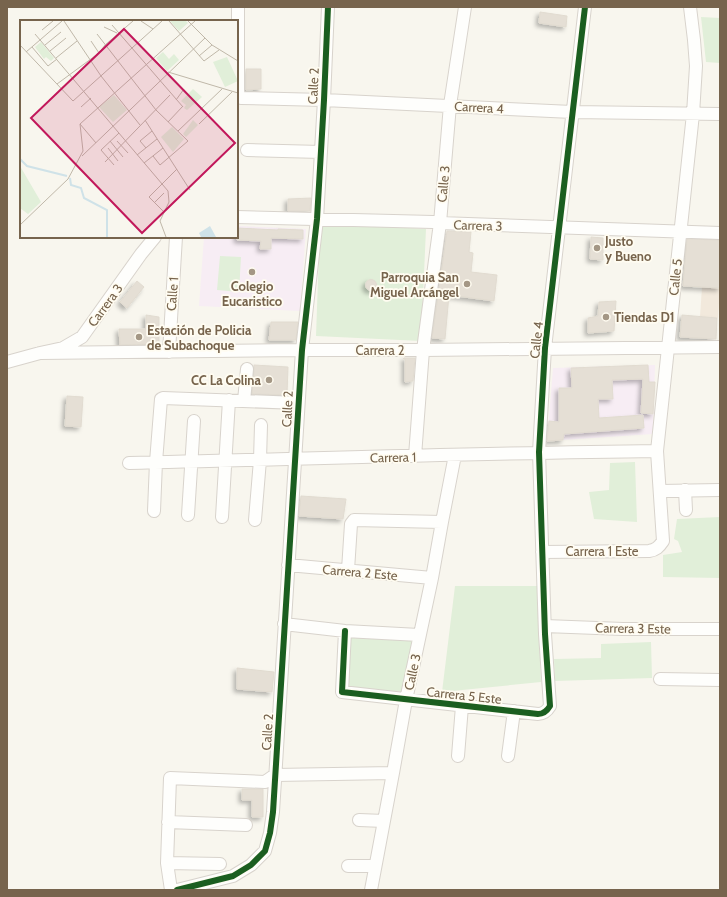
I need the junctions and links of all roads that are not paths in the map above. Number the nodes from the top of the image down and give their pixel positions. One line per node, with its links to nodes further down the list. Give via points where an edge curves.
1 (238, 7): 6 (street, Carrera 4, via 239,97)
2 (328, 7): 6 (street, Calle 2)
3 (465, 7): 7 (street, Calle 3)
4 (585, 7): 8 (street, Calle 4)
5 (690, 7): 9 (street, Calle 5, via 696,66)
6 (324, 100): 7 (street, Carrera 4); 12 (street, Calle 2)
7 (450, 105): 8 (street, Carrera 4); 15 (street, Calle 3)
8 (572, 112): 9 (street, Carrera 4); 16 (street, Calle 4)
9 (693, 114): 10 (street, Carrera 4); 17 (street, Calle 5)
10 (720, 114)
11 (247, 150): 12 (street)
12 (321, 152): 14 (street, Calle 2)
13 (238, 217): 14 (street, Carrera 3)
14 (317, 219): 15 (street, Carrera 3); 25 (street, Calle 2)
15 (440, 223): 16 (street, Carrera 3); 26 (street, Calle 3)
16 (559, 227): 17 (street, Carrera 3); 23 (street, Calle 4)
17 (680, 231): 18 (street, Carrera 3); 24 (street, Calle 5)
18 (720, 232)
19 (154, 238): 21 (street, Carrera 3)
20 (176, 238): 27 (street, Calle 1)
21 (82, 337): 28 (street, Carrera 3, via 63,348); 29 (street)
22 (720, 347): 24 (street, Carrera 2)
23 (545, 348): 24 (street, Carrera 2); 26 (street, Carrera 2); 38 (street, Calle 4)
24 (668, 348): 37 (street, Calle 5)
25 (302, 350): 26 (street, Carrera 2); 27 (street, Carrera 2); 34 (street, Calle 2)
26 (423, 350): 40 (street, Calle 3)
27 (168, 352): 29 (street, Carrera 2)
28 (40, 353): 29 (street, Carrera 2); 30 (street)
29 (83, 353)
30 (7, 362)
31 (247, 369): 33 (street)
32 (229, 400): 33 (street); 42 (street); 46 (street, via 161,399)
33 (244, 401): 34 (street)
34 (298, 403): 41 (street, Calle 2)
35 (194, 421): 44 (street)
36 (261, 425): 43 (street)
37 (657, 451): 38 (street, Carrera 1); 49 (street, Calle 5)
38 (539, 452): 39 (street, Carrera 1); 57 (street, Calle 4)
39 (455, 455): 40 (street, Carrera 1); 55 (street, Calle 3)
40 (415, 456): 41 (street, Carrera 1)
41 (296, 459): 43 (street, Carrera 1); 58 (street, Calle 2)
42 (226, 460): 43 (street, Carrera 1); 44 (street, Carrera 1); 53 (street)
43 (260, 460): 54 (street)
44 (191, 461): 46 (street, Carrera 1); 52 (street)
45 (130, 462): 46 (street, Carrera 1)
46 (156, 462): 51 (street)
47 (685, 490): 48 (street); 49 (street); 50 (street)
48 (720, 490)
49 (660, 491): 56 (street, Calle 5)
50 (686, 510)
51 (154, 511)
52 (188, 515)
53 (222, 517)
54 (255, 520)
55 (442, 522): 59 (street, via 354,520); 60 (street, Calle 3)
56 (665, 546): 57 (street, Carrera 1 Este, via 649,551)
57 (542, 552): 62 (street, Calle 4)
58 (288, 565): 59 (street, Carrera 2 Este); 61 (street, Calle 2)
59 (348, 570): 60 (street, Carrera 2 Este)
60 (432, 578): 65 (street, Calle 3)
61 (284, 624): 64 (street); 75 (street, Calle 2)
62 (545, 626): 63 (street, Carrera 3 Este); 66 (street, Calle 4)
63 (720, 629)
64 (345, 631): 65 (street); 69 (street, Carrera 5 Este, via 342,692)
65 (419, 635): 69 (street, Calle 3)
66 (548, 676): 71 (street, Carrera 5 Este, via 548,711 542,714)
67 (660, 679): 68 (street)
68 (720, 680)
69 (406, 700): 70 (street, Carrera 5 Este); 74 (street, Calle 3)
70 (462, 706): 71 (street, Carrera 5 Este); 72 (street)
71 (514, 711): 73 (street)
72 (458, 756)
73 (508, 756)
74 (393, 773): 75 (street); 77 (street, Calle 3)
75 (275, 775): 78 (street, via 265,782 170,778); 85 (street, Calle 2, via 273,812 265,851 251,865 233,876)
76 (359, 820): 77 (street)
77 (384, 821): 84 (street, Calle 3)
78 (168, 822): 79 (street); 80 (street)
79 (246, 825)
80 (167, 863): 81 (street); 86 (street)
81 (201, 864): 82 (street); 85 (street)
82 (220, 864)
83 (348, 866): 84 (street)
84 (375, 866): 88 (street, Calle 3)
85 (203, 883): 87 (street, Calle 2)
86 (171, 890)
87 (177, 890)
88 (371, 890)

